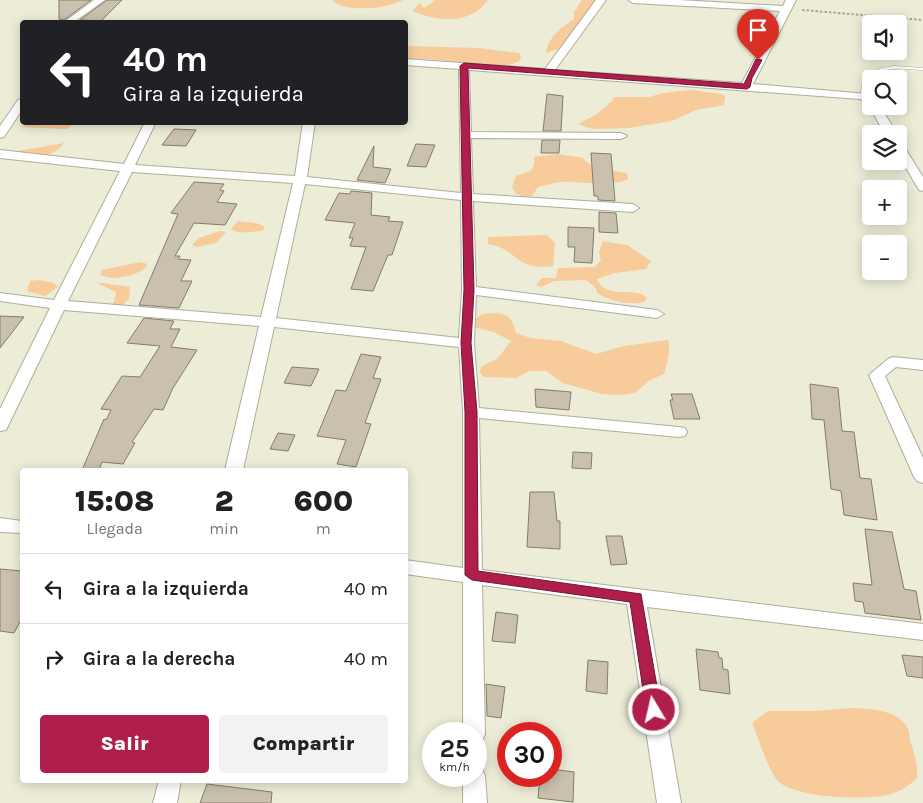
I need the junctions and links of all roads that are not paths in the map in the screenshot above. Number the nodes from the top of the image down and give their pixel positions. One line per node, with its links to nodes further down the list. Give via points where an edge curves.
1 (100, 0): 5 (street)
2 (601, 0): 10 (street)
3 (633, 0): 4 (street)
4 (789, 4): 11 (street)
5 (71, 20)
6 (408, 62): 7 (street)
7 (464, 66): 10 (street); 17 (street)
8 (881, 70): 9 (lane)
9 (923, 70)
10 (548, 72): 11 (street)
11 (747, 87): 12 (street)
12 (862, 98)
13 (20, 105): 16 (street)
14 (149, 125): 21 (street)
15 (309, 125): 22 (street)
16 (0, 135)
17 (466, 135): 18 (street); 24 (street)
18 (621, 136)
19 (0, 154): 21 (street)
20 (907, 160): 23 (street)
21 (127, 168): 22 (street); 28 (street)
22 (300, 180): 24 (street); 30 (street)
23 (923, 187)
24 (466, 197): 25 (street); 26 (street)
25 (633, 208)
26 (469, 290): 29 (street); 31 (street)
27 (0, 297): 28 (street)
28 (59, 305): 30 (street); 34 (street)
29 (657, 314)
30 (267, 322): 31 (street); 36 (street)
31 (466, 343): 33 (street)
32 (923, 365): 37 (street, via 893,362 878,375)
33 (471, 412): 35 (street); 41 (street)
34 (0, 426)
35 (679, 432)
36 (234, 468)
37 (923, 477)
38 (0, 526): 39 (street)
39 (20, 527)
40 (408, 567): 41 (street)
41 (472, 575): 42 (street); 44 (street)
42 (636, 598): 43 (street); 49 (street)
43 (923, 632)
44 (474, 722)
45 (169, 783): 47 (street)
46 (474, 787): 48 (street)
47 (165, 803)
48 (475, 803)
49 (669, 803)

